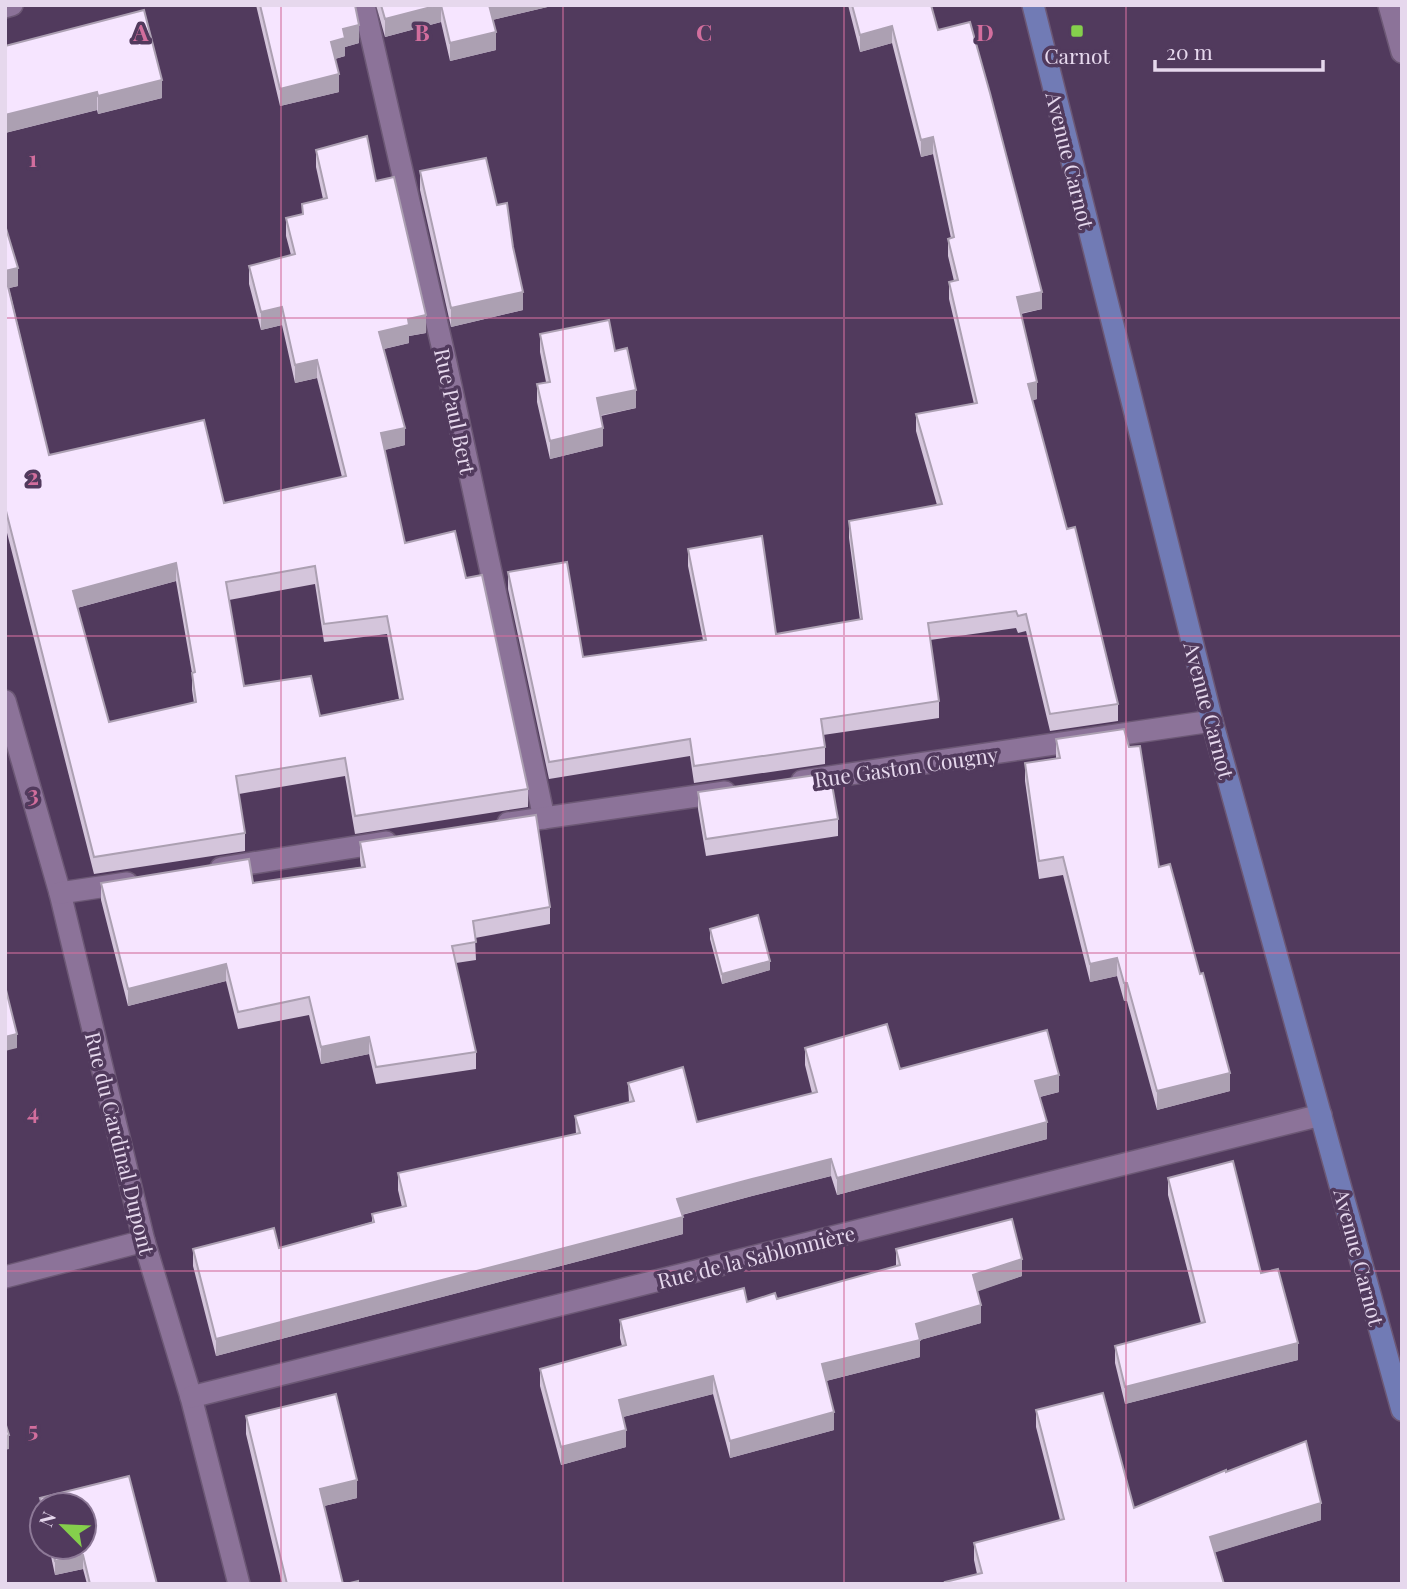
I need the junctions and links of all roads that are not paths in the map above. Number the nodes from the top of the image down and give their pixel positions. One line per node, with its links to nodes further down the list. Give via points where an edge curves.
1 (12, 5): 5 (street)
2 (364, 5): 12 (street, Rue Paul Bert)
3 (1033, 5): 8 (main road, Avenue Carnot)
4 (1390, 5): 6 (street)
5 (5, 7)
6 (1402, 52)
7 (5, 701): 9 (street, Rue du Cardinal Dupont)
8 (1212, 721): 10 (street, Rue Gaston Cougny); 18 (main road, Avenue Carnot)
9 (12, 756): 17 (street, Rue du Cardinal Dupont)
10 (777, 784)
11 (750, 788): 12 (street)
12 (544, 818): 13 (street)
13 (490, 826)
14 (410, 839): 15 (street)
15 (194, 872)
16 (141, 881): 17 (street)
17 (60, 893): 19 (street, Rue du Cardinal Dupont)
18 (1321, 1115): 21 (street, Rue de la Sablonnière); 22 (main road, Avenue Carnot)
19 (144, 1241): 20 (street); 21 (street, Rue du Cardinal Dupont)
20 (5, 1277)
21 (191, 1397): 23 (street, Rue du Cardinal Dupont)
22 (1402, 1410)
23 (239, 1584)

